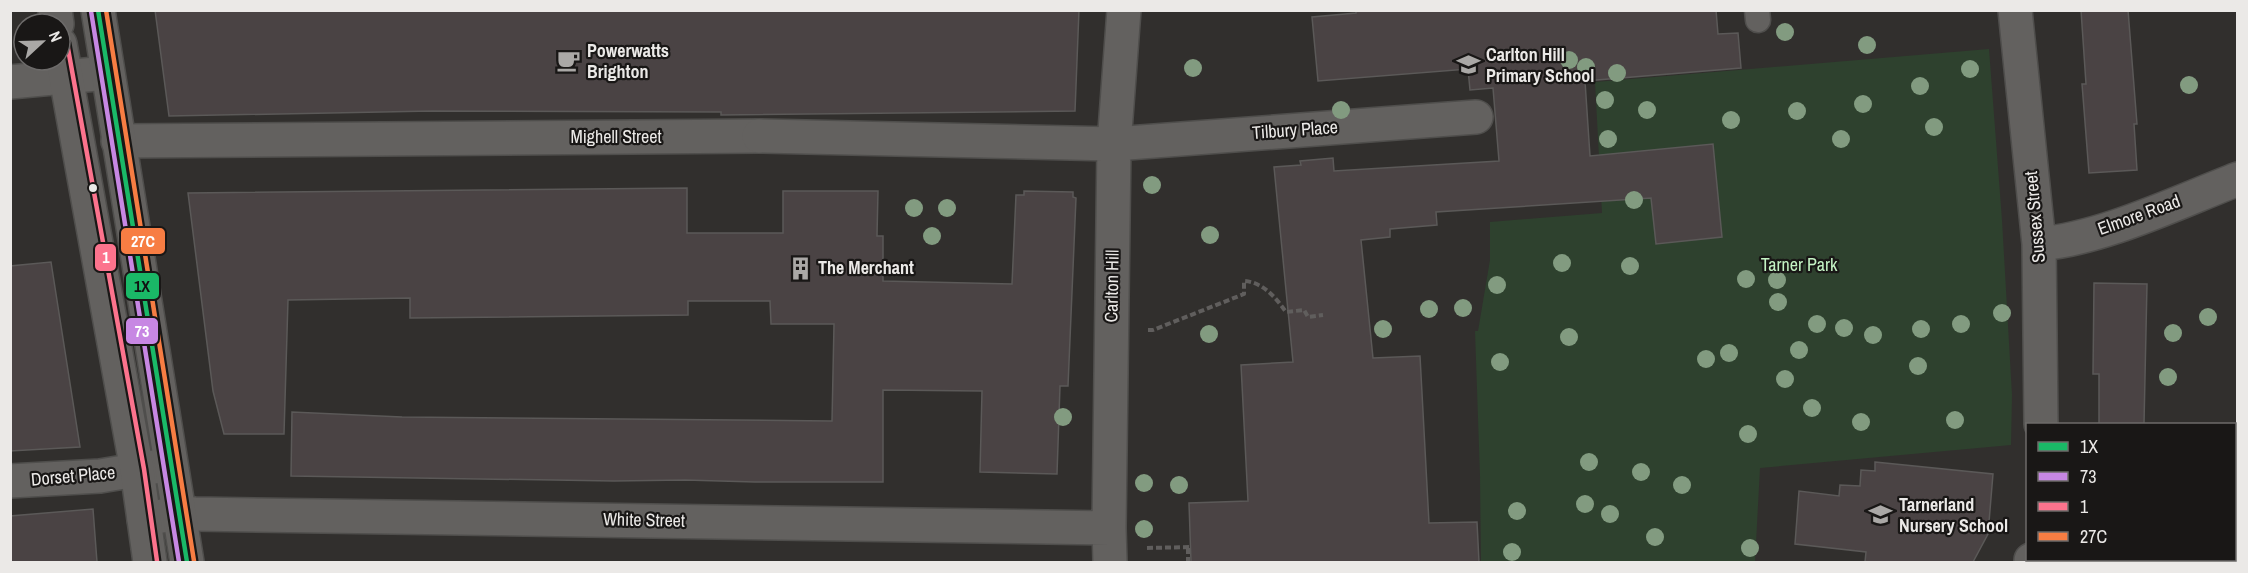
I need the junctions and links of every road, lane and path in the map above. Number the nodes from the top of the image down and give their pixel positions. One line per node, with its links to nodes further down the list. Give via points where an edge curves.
1 (99, 10): 5 (street)
2 (1124, 10): 10 (street, Carlton Hill)
3 (2015, 10): 12 (street, Sussex Street)
4 (64, 72): 6 (street)
5 (107, 73): 6 (street); 9 (street)
6 (65, 78): 7 (street); 17 (street)
7 (10, 82)
8 (1476, 117): 10 (street, Tilbury Place)
9 (118, 141): 10 (street, Mighell Street, via 759,136); 16 (street)
10 (1114, 144): 21 (street, Carlton Hill)
11 (2238, 179): 12 (street, Elmore Road, via 2132,220 2063,242)
12 (2039, 244): 15 (street, Sussex Street)
13 (1323, 315): 14 (path, via 1308,317 1304,310 1286,312 1274,295 1244,281 1244,294 1153,330)
14 (1143, 330)
15 (2041, 423)
16 (171, 465): 17 (street, Dorset Place); 19 (street)
17 (137, 470): 18 (street, Dorset Place); 20 (street)
18 (10, 481)
19 (180, 513): 20 (street, White Street); 21 (street, White Street); 24 (street)
20 (144, 519): 23 (street)
21 (1109, 528): 25 (street, Carlton Hill)
22 (1160, 548): 26 (path, via 1189,548)
23 (150, 562)
24 (187, 562)
25 (1110, 562)
26 (1188, 562)

